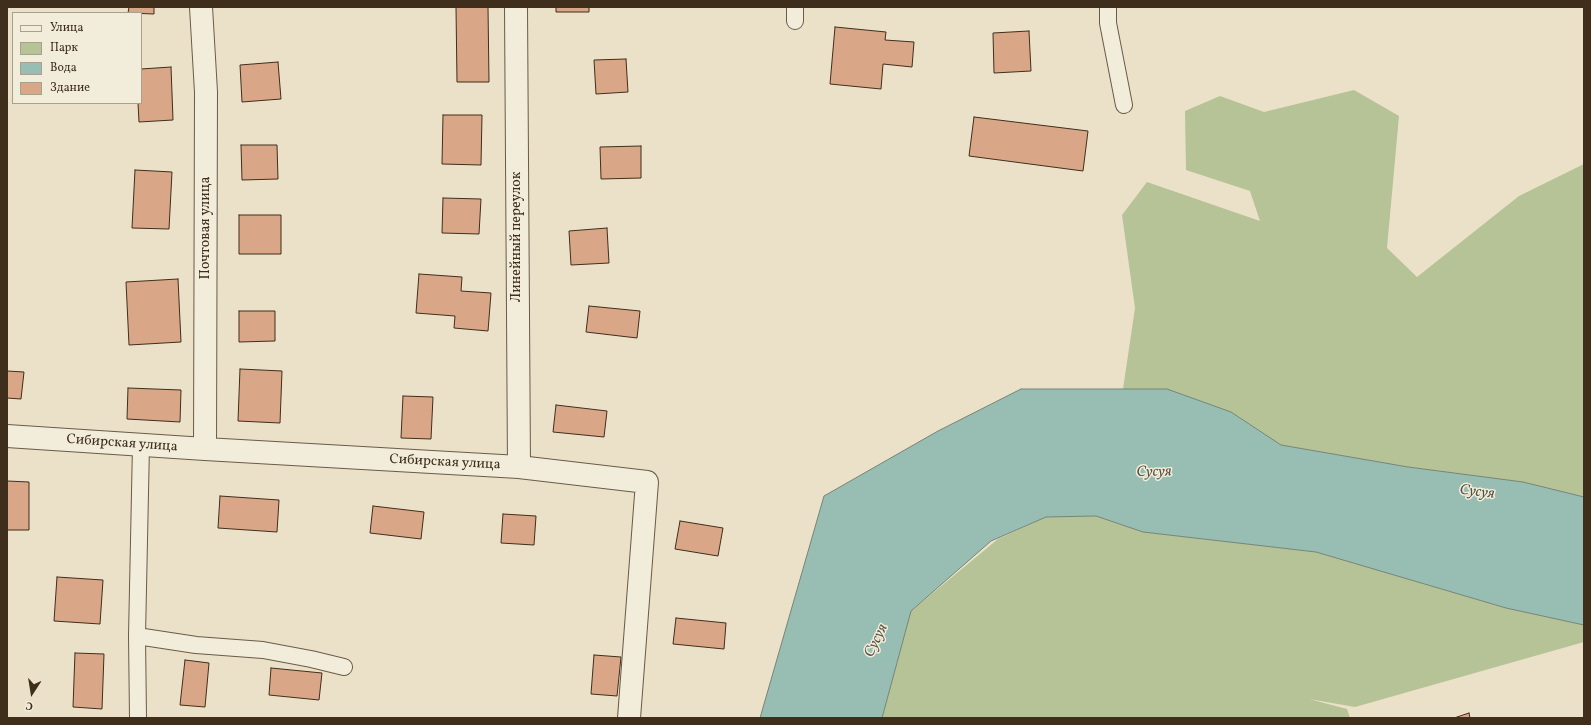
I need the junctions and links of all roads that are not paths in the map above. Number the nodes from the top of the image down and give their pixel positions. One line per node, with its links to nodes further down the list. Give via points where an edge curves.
1 (201, 7): 7 (street, Почтовая улица, via 206,92)
2 (516, 7): 8 (street, Линейный переулок)
3 (1108, 7): 4 (lane, via 1108,23)
4 (1124, 105)
5 (7, 436): 6 (street, Сибирская улица)
6 (141, 445): 7 (street, Сибирская улица); 9 (lane)
7 (205, 449): 8 (street, Сибирская улица)
8 (519, 467): 12 (street, Сибирская улица, via 647,482)
9 (137, 636): 10 (lane, via 196,645 263,650); 11 (lane)
10 (344, 667)
11 (138, 718)
12 (629, 718)

